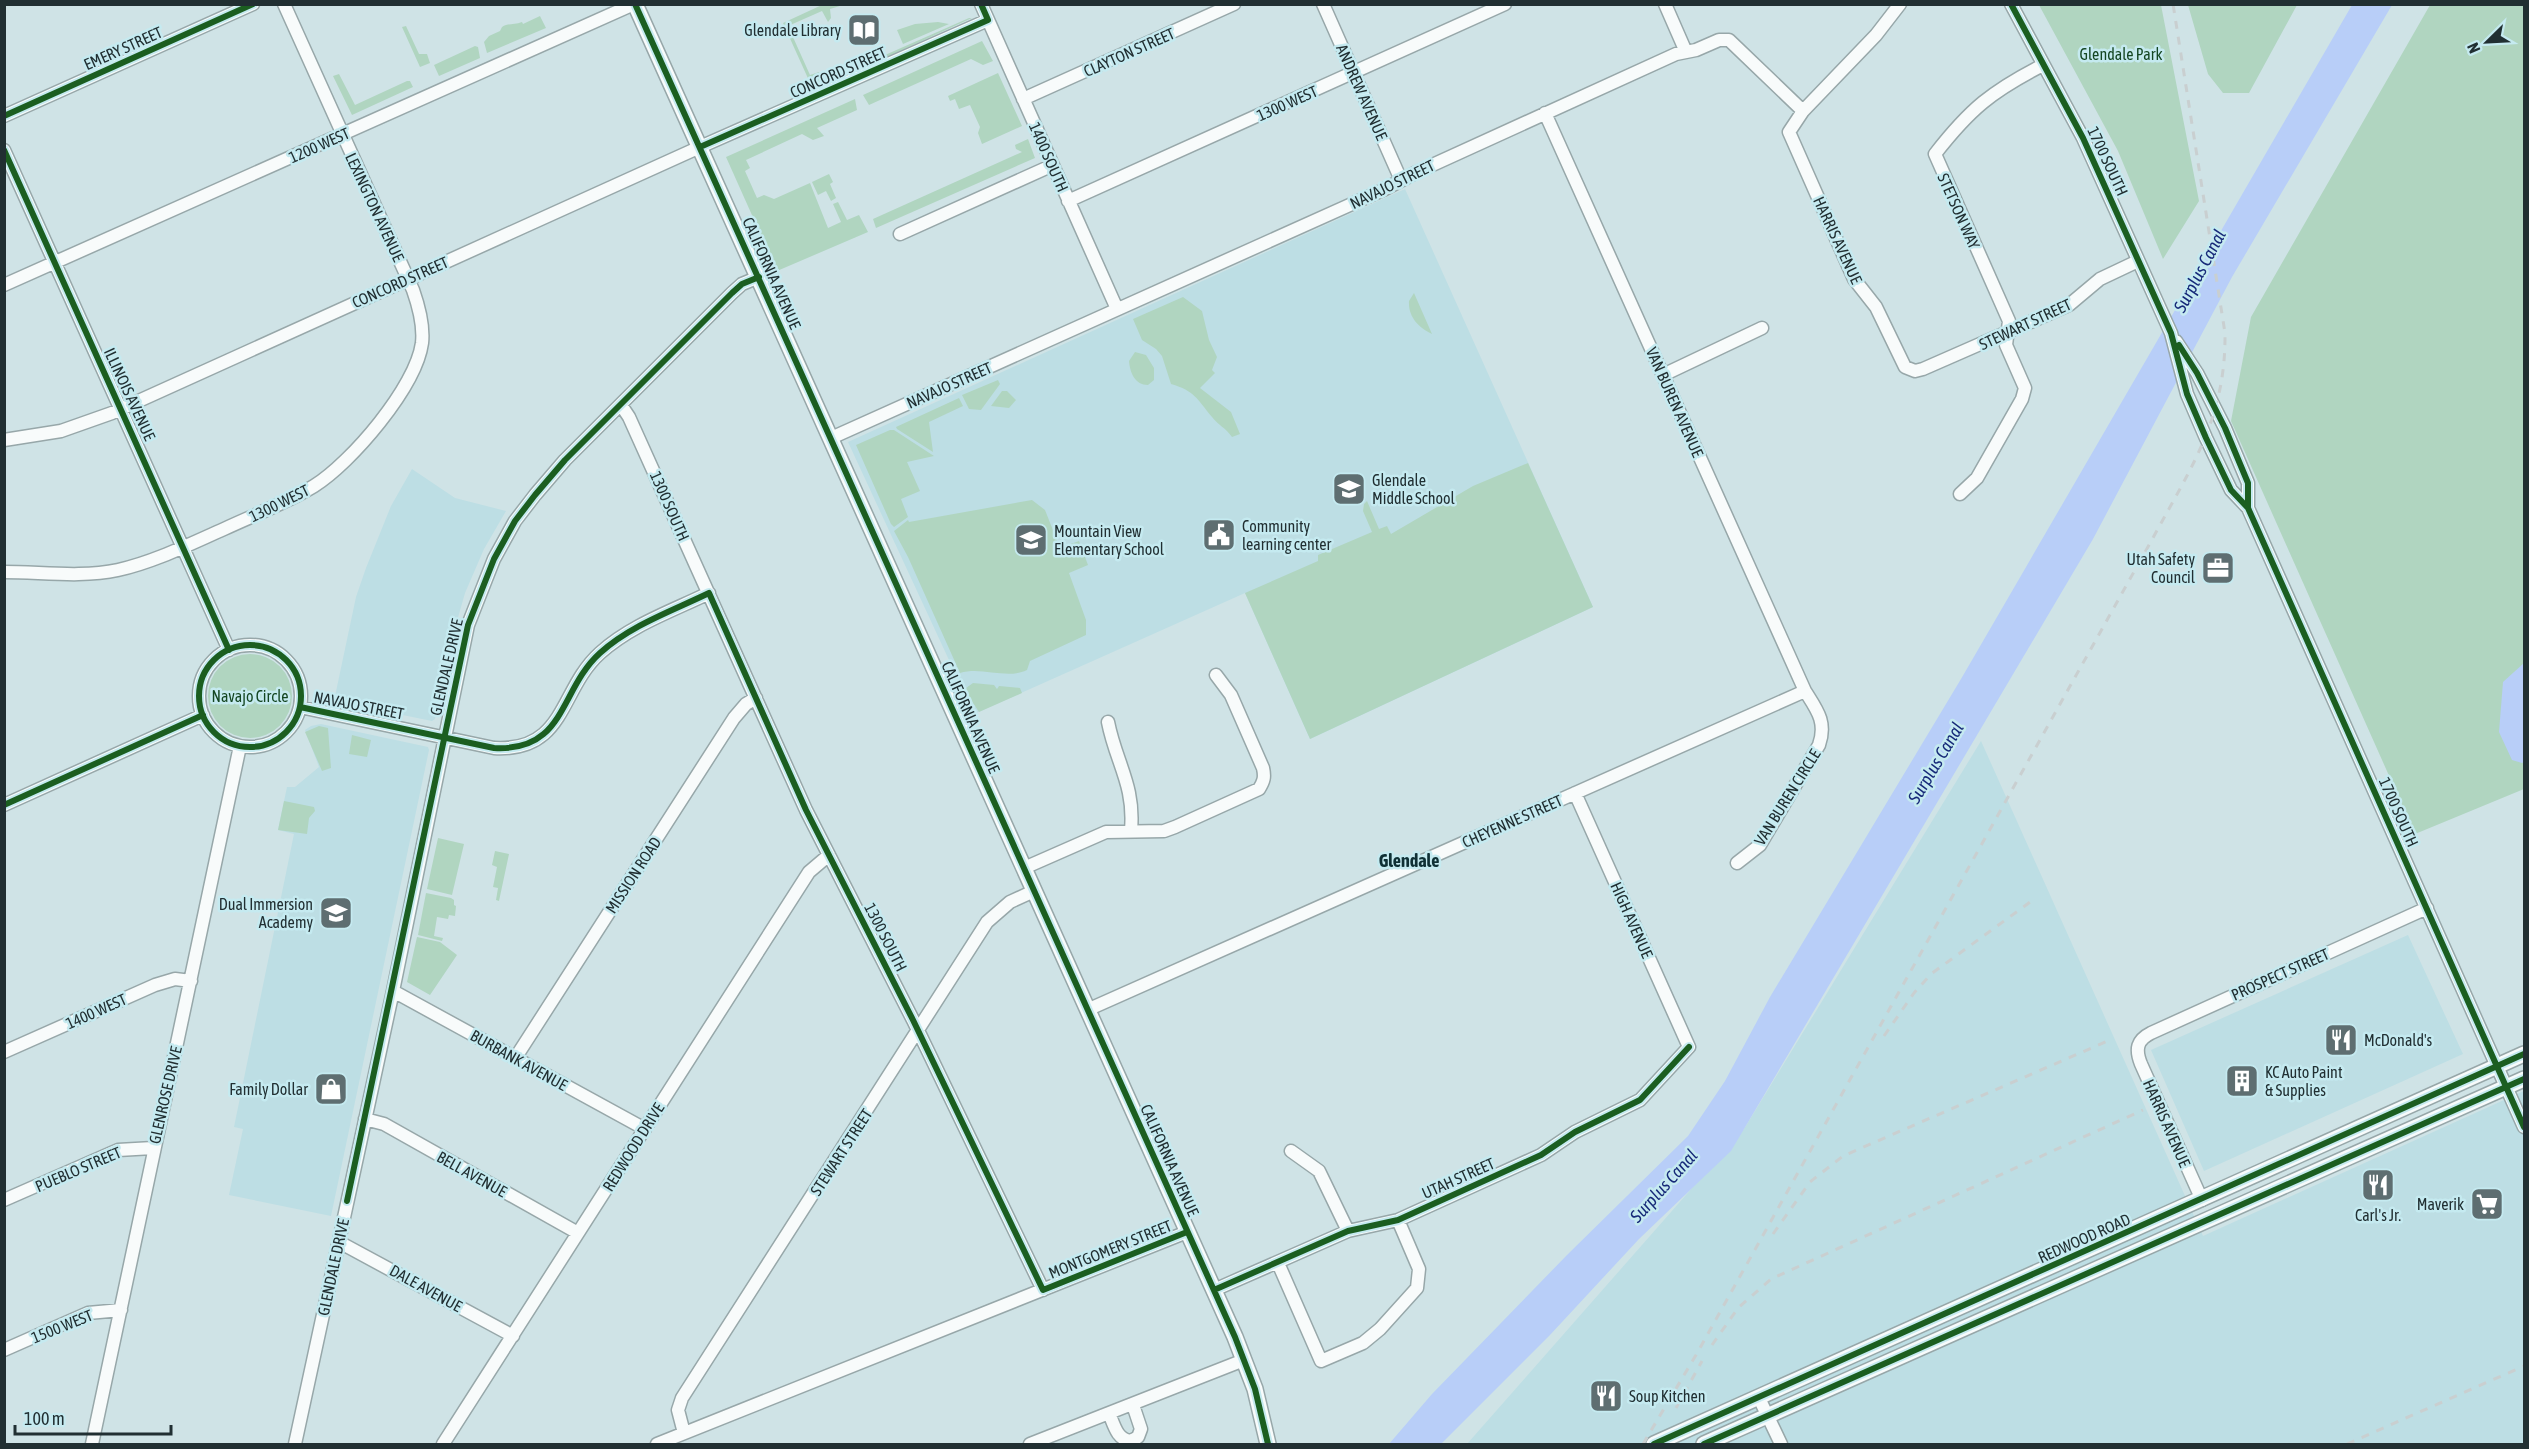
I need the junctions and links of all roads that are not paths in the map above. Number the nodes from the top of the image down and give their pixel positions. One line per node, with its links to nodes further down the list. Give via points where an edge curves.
1 (253, 4): 18 (street, EMERY STREET)
2 (284, 4): 19 (street, LEXINGTON AVENUE)
3 (635, 4): 19 (street, 1200 WEST); 20 (main road, CALIFORNIA AVENUE)
4 (981, 4): 11 (street, 1400 SOUTH)
5 (1234, 4): 15 (street, CLAYTON STREET)
6 (1323, 4): 14 (street, ANDREW AVENUE)
7 (1505, 4): 14 (street, 1300 WEST)
8 (1665, 4): 12 (street)
9 (1900, 4): 16 (street, via 1876,35)
10 (2011, 4): 13 (street, 1700 SOUTH)
11 (988, 20): 15 (street, 1400 SOUTH); 20 (street, CONCORD STREET)
12 (1686, 52): 16 (street, NAVAJO STREET, via 1729,40); 17 (street, NAVAJO STREET)
13 (2043, 65): 26 (street, 1700 SOUTH, via 2083,138); 33 (street, STETSON WAY, via 1982,101 1935,154 2009,321)
14 (1353, 73): 23 (street, ANDREW AVENUE); 24 (street, 1300 WEST)
15 (1023, 99): 22 (street, 1400 SOUTH)
16 (1803, 111): 35 (street, HARRIS AVENUE, via 1790,129 1791,140 1854,279 1876,307)
17 (1545, 113): 23 (street, NAVAJO STREET); 36 (street, VAN BUREN AVENUE)
18 (4, 116)
19 (342, 135): 27 (street, 1200 WEST); 29 (street, LEXINGTON AVENUE)
20 (700, 147): 28 (main road, CALIFORNIA AVENUE); 29 (street, CONCORD STREET)
21 (4, 150): 27 (street, ILLINOIS AVENUE)
22 (1053, 165): 24 (street, 1400 SOUTH); 25 (street)
23 (1401, 180): 31 (street, NAVAJO STREET)
24 (1068, 201): 31 (street, 1400 SOUTH)
25 (900, 234)
26 (2138, 261): 33 (street, STEWART STREET, via 2100,279 2070,305); 34 (street, 1700 SOUTH)
27 (55, 264): 30 (street, 1200 WEST); 38 (street, ILLINOIS AVENUE)
28 (759, 277): 37 (street, GLENDALE DRIVE, via 732,293); 39 (main road, CALIFORNIA AVENUE)
29 (408, 279): 38 (street, CONCORD STREET); 43 (street, 1300 WEST, via 420,311 422,345 414,367 372,433 354,454 314,486)
30 (4, 285)
31 (1117, 309): 39 (street, NAVAJO STREET)
32 (1762, 328): 36 (street)
33 (2007, 333): 35 (street, STEWART STREET, via 1923,369); 41 (street, via 2006,345 2025,394 1977,478)
34 (2171, 333): 42 (street, 1700 SOUTH, via 2187,394 2230,490); 42 (street, 1700 SOUTH, via 2225,428 2248,483)
35 (1905, 367)
36 (1663, 375): 48 (street, VAN BUREN AVENUE)
37 (621, 405): 45 (street, 1300 SOUTH); 53 (street, GLENDALE DRIVE, via 534,495 494,559 468,625)
38 (121, 408): 40 (street, CONCORD STREET, via 75,427); 43 (street, ILLINOIS AVENUE)
39 (831, 438): 60 (main road, CALIFORNIA AVENUE)
40 (4, 440)
41 (1960, 494)
42 (2248, 508): 62 (street, 1700 SOUTH)
43 (184, 546): 44 (street, 1300 WEST, via 139,564 99,573); 46 (street, ILLINOIS AVENUE)
44 (4, 572)
45 (709, 593): 49 (street, 1300 SOUTH); 53 (street, NAVAJO STREET, via 632,630 599,654 554,724 539,739 521,747 505,748)
46 (229, 650): 50 (street, via 255,645 281,656 298,679); 51 (street, via 215,659 202,680 199,696)
47 (1216, 675): 57 (street, via 1231,695 1265,775 1263,782 1251,793 1175,827 1151,832)
48 (1805, 691): 55 (street, CHEYENNE STREET); 59 (street, VAN BUREN CIRCLE, via 1822,721 1824,732 1819,745 1760,845)
49 (756, 698): 58 (street, 1300 SOUTH); 71 (street, MISSION ROAD, via 734,718)
50 (300, 707): 53 (street, NAVAJO STREET); 54 (street, via 288,730 275,741 258,747)
51 (203, 715): 54 (street, via 216,734); 56 (street)
52 (1108, 722): 57 (street, via 1113,747 1130,789)
53 (445, 736): 64 (street, GLENDALE DRIVE)
54 (240, 746): 63 (street, GLENROSE DRIVE)
55 (1575, 793): 65 (street, CHEYENNE STREET); 68 (street, HIGH AVENUE)
56 (4, 804)
57 (1131, 830): 60 (street, via 1106,832)
58 (829, 855): 66 (street, 1300 SOUTH); 77 (street, REDWOOD DRIVE, via 809,872)
59 (1737, 862)
60 (1024, 867): 61 (main road, CALIFORNIA AVENUE)
61 (1034, 891): 65 (main road, CALIFORNIA AVENUE); 66 (street, STEWART STREET, via 1010,902 990,919)
62 (2427, 908): 67 (street, PROSPECT STREET, via 2151,1033); 72 (street, 1700 SOUTH)
63 (190, 981): 69 (street, 1400 WEST, via 175,979 155,985); 78 (street, GLENROSE DRIVE)
64 (393, 991): 71 (street, BURBANK AVENUE); 75 (street, GLENDALE DRIVE)
65 (1088, 1010): 84 (main road, CALIFORNIA AVENUE)
66 (918, 1032): 88 (street, 1300 SOUTH); 98 (street, STEWART STREET, via 682,1398 678,1410)
67 (2138, 1044): 81 (street, HARRIS AVENUE, via 2141,1064)
68 (1689, 1047): 82 (street, UTAH STREET, via 1640,1100 1575,1132 1541,1155)
69 (4, 1052)
70 (2524, 1054): 72 (main road, REDWOOD ROAD)
71 (516, 1057): 77 (street, BURBANK AVENUE)
72 (2497, 1066): 74 (street, 1700 SOUTH); 81 (main road, REDWOOD ROAD)
73 (2524, 1079): 74 (main road)
74 (2506, 1086): 76 (street, 1700 SOUTH); 97 (main road)
75 (365, 1119): 85 (street, BELL AVENUE, via 384,1124); 86 (street, GLENDALE DRIVE)
76 (2524, 1127)
77 (645, 1129): 85 (street, REDWOOD DRIVE)
78 (153, 1148): 80 (street, PUEBLO STREET, via 118,1150); 90 (street, GLENROSE DRIVE)
79 (1291, 1151): 83 (street, via 1319,1171)
80 (4, 1200)
81 (2202, 1200): 94 (main road, REDWOOD ROAD)
82 (1398, 1220): 83 (street, UTAH STREET); 87 (street, via 1419,1269 1417,1288 1363,1343 1321,1361)
83 (1348, 1231): 87 (street, UTAH STREET)
84 (1187, 1232): 88 (street, MONTGOMERY STREET); 89 (main road, CALIFORNIA AVENUE)
85 (578, 1233): 91 (street, REDWOOD DRIVE)
86 (339, 1242): 91 (street, DALE AVENUE); 100 (street, GLENDALE DRIVE)
87 (1278, 1263): 89 (street, UTAH STREET)
88 (1043, 1290): 98 (street, MONTGOMERY STREET)
89 (1214, 1290): 93 (main road, CALIFORNIA AVENUE)
90 (122, 1310): 92 (street, 1500 WEST, via 88,1312); 99 (street, GLENROSE DRIVE)
91 (513, 1336): 101 (street, REDWOOD DRIVE)
92 (4, 1350)
93 (1244, 1360): 95 (street); 104 (main road, CALIFORNIA AVENUE, via 1258,1395)
94 (1760, 1398): 97 (street); 105 (main road, REDWOOD ROAD)
95 (1133, 1404): 96 (street); 96 (street, via 1141,1429 1131,1441 1119,1436)
96 (1109, 1413): 103 (street)
97 (1768, 1417): 106 (main road); 107 (street)
98 (684, 1433): 102 (street, MONTGOMERY STREET)
99 (92, 1444)
100 (295, 1444)
101 (443, 1444)
102 (657, 1444)
103 (1030, 1444)
104 (1268, 1444)
105 (1654, 1444)
106 (1704, 1444)
107 (1781, 1444)

